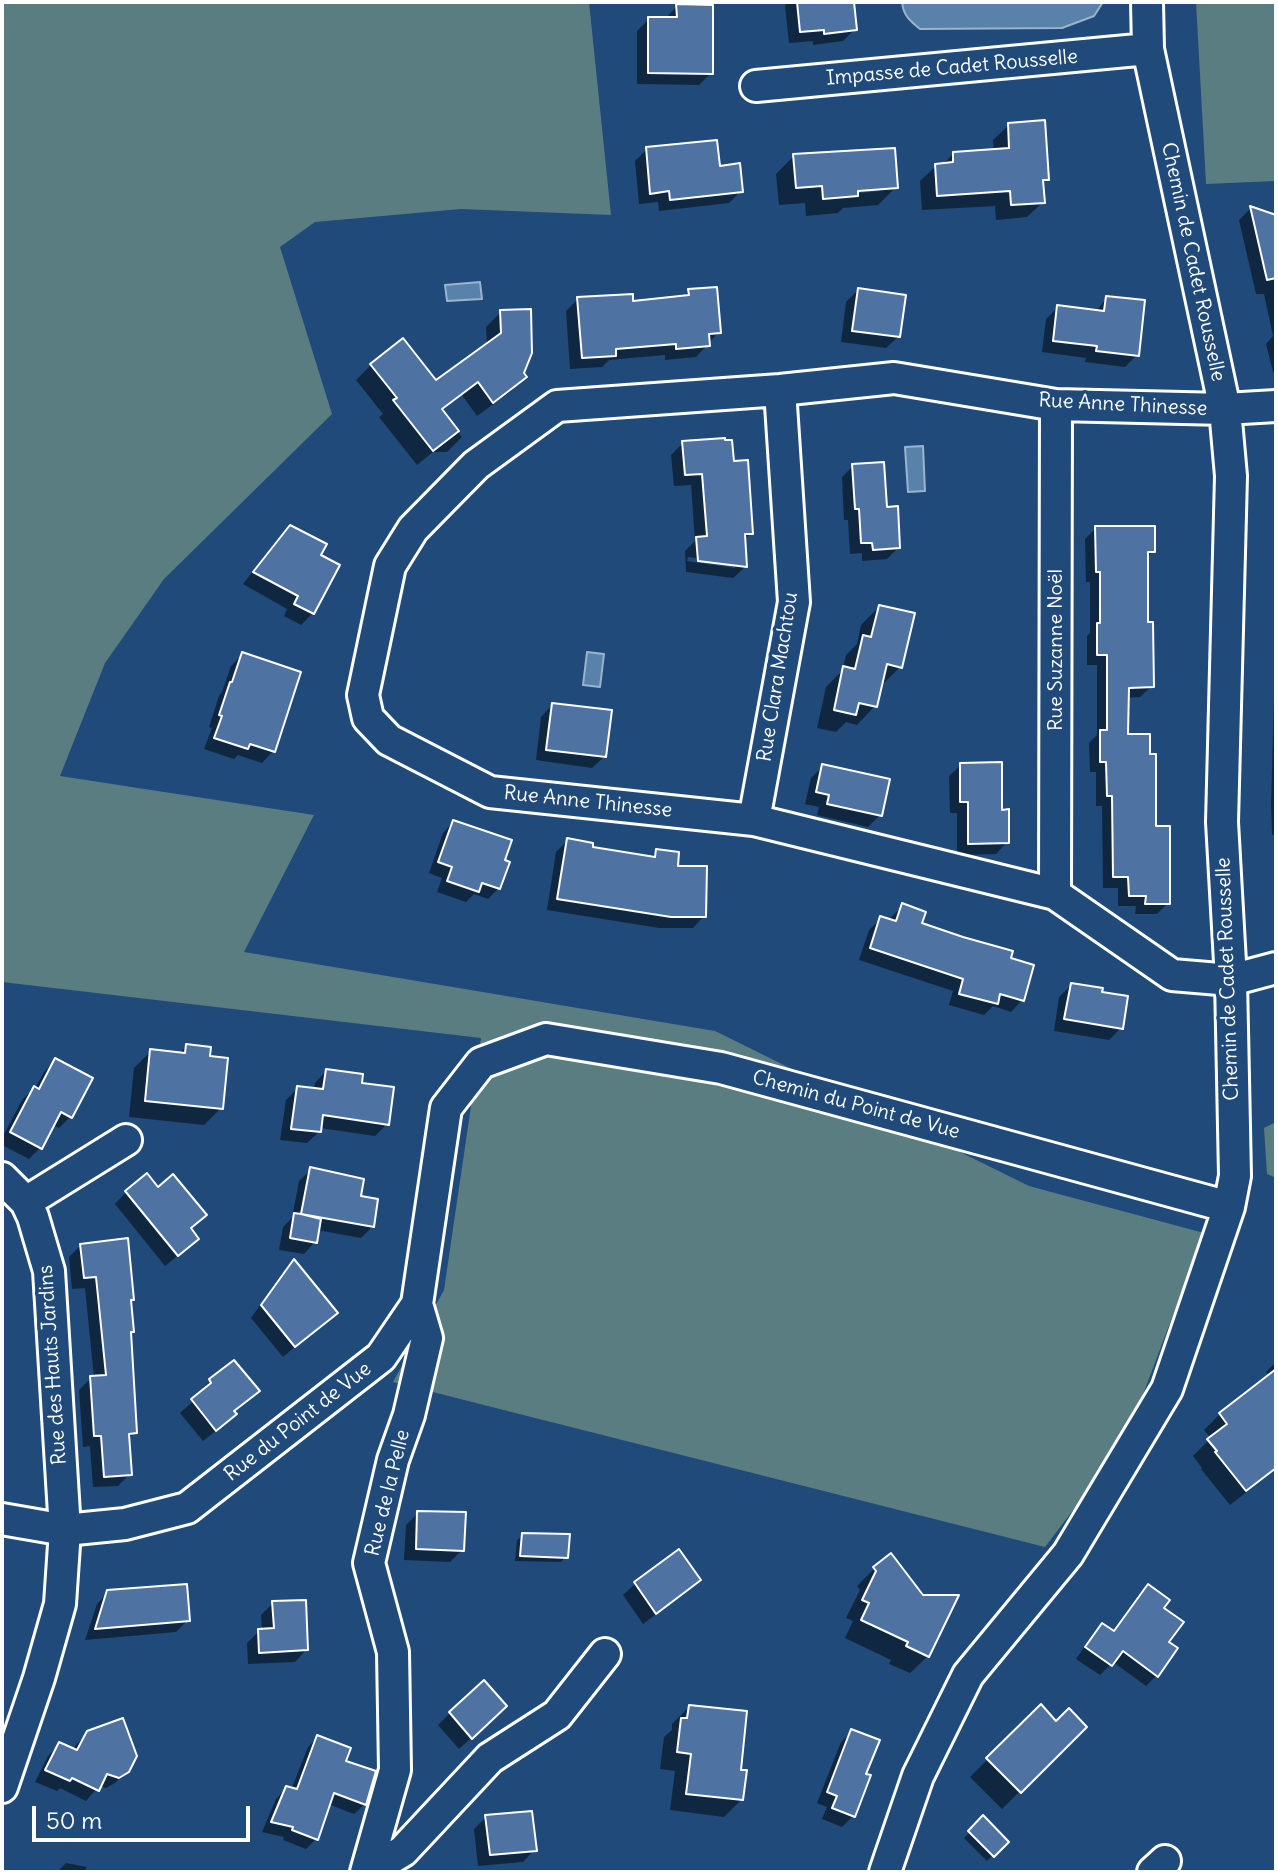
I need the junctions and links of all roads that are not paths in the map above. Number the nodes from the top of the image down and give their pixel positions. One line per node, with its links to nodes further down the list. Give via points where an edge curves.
1 (1147, 2): 2 (street, Chemin de Cadet Rousselle)
2 (1148, 49): 3 (street, Impasse de Cadet Rousselle); 7 (street, Chemin de Cadet Rousselle)
3 (756, 86)
4 (780, 390): 5 (street, Rue Anne Thinesse, via 894,378); 8 (street, Rue Clara Machtou, via 794,602); 8 (street, Rue Anne Thinesse, via 557,406 499,448 413,529 390,566 363,695 368,718 389,740 490,792)
5 (1056, 405): 7 (street, Rue Anne Thinesse); 9 (street, Rue Suzanne Noël)
6 (1276, 406): 7 (street, Rue Anne Thinesse)
7 (1225, 409): 11 (street, Chemin de Cadet Rousselle, via 1231,476 1222,822)
8 (754, 820): 9 (street, Rue Anne Thinesse)
9 (1055, 894): 11 (street, Rue Anne Thinesse, via 1172,975)
10 (1276, 968): 11 (street, Rue Anne Thinesse)
11 (1231, 980): 16 (street, Chemin de Cadet Rousselle, via 1235,1176)
12 (481, 1063): 16 (street, Chemin du Point de Vue, via 546,1039 721,1068); 17 (street, Rue du Point de Vue, via 446,1108)
13 (126, 1140): 15 (street)
14 (2, 1178): 15 (street, Rue des Hauts Jardins)
15 (26, 1202): 19 (street, Rue des Hauts Jardins, via 49,1271)
16 (1229, 1207): 23 (street, Chemin de Cadet Rousselle, via 1167,1389 1068,1554 968,1675 918,1776)
17 (417, 1304): 19 (street, Rue du Point de Vue, via 381,1357 187,1508 125,1524); 22 (street, Rue de la Pelle, via 427,1338 369,1563 393,1652 395,1770)
18 (2, 1519): 19 (street, Rue du Point de Vue)
19 (65, 1530): 21 (street, via 60,1604)
20 (605, 1654): 22 (street, Rue de la Pelle, via 557,1715 490,1758 403,1851)
21 (2, 1787)
22 (367, 1872)
23 (885, 1872)

